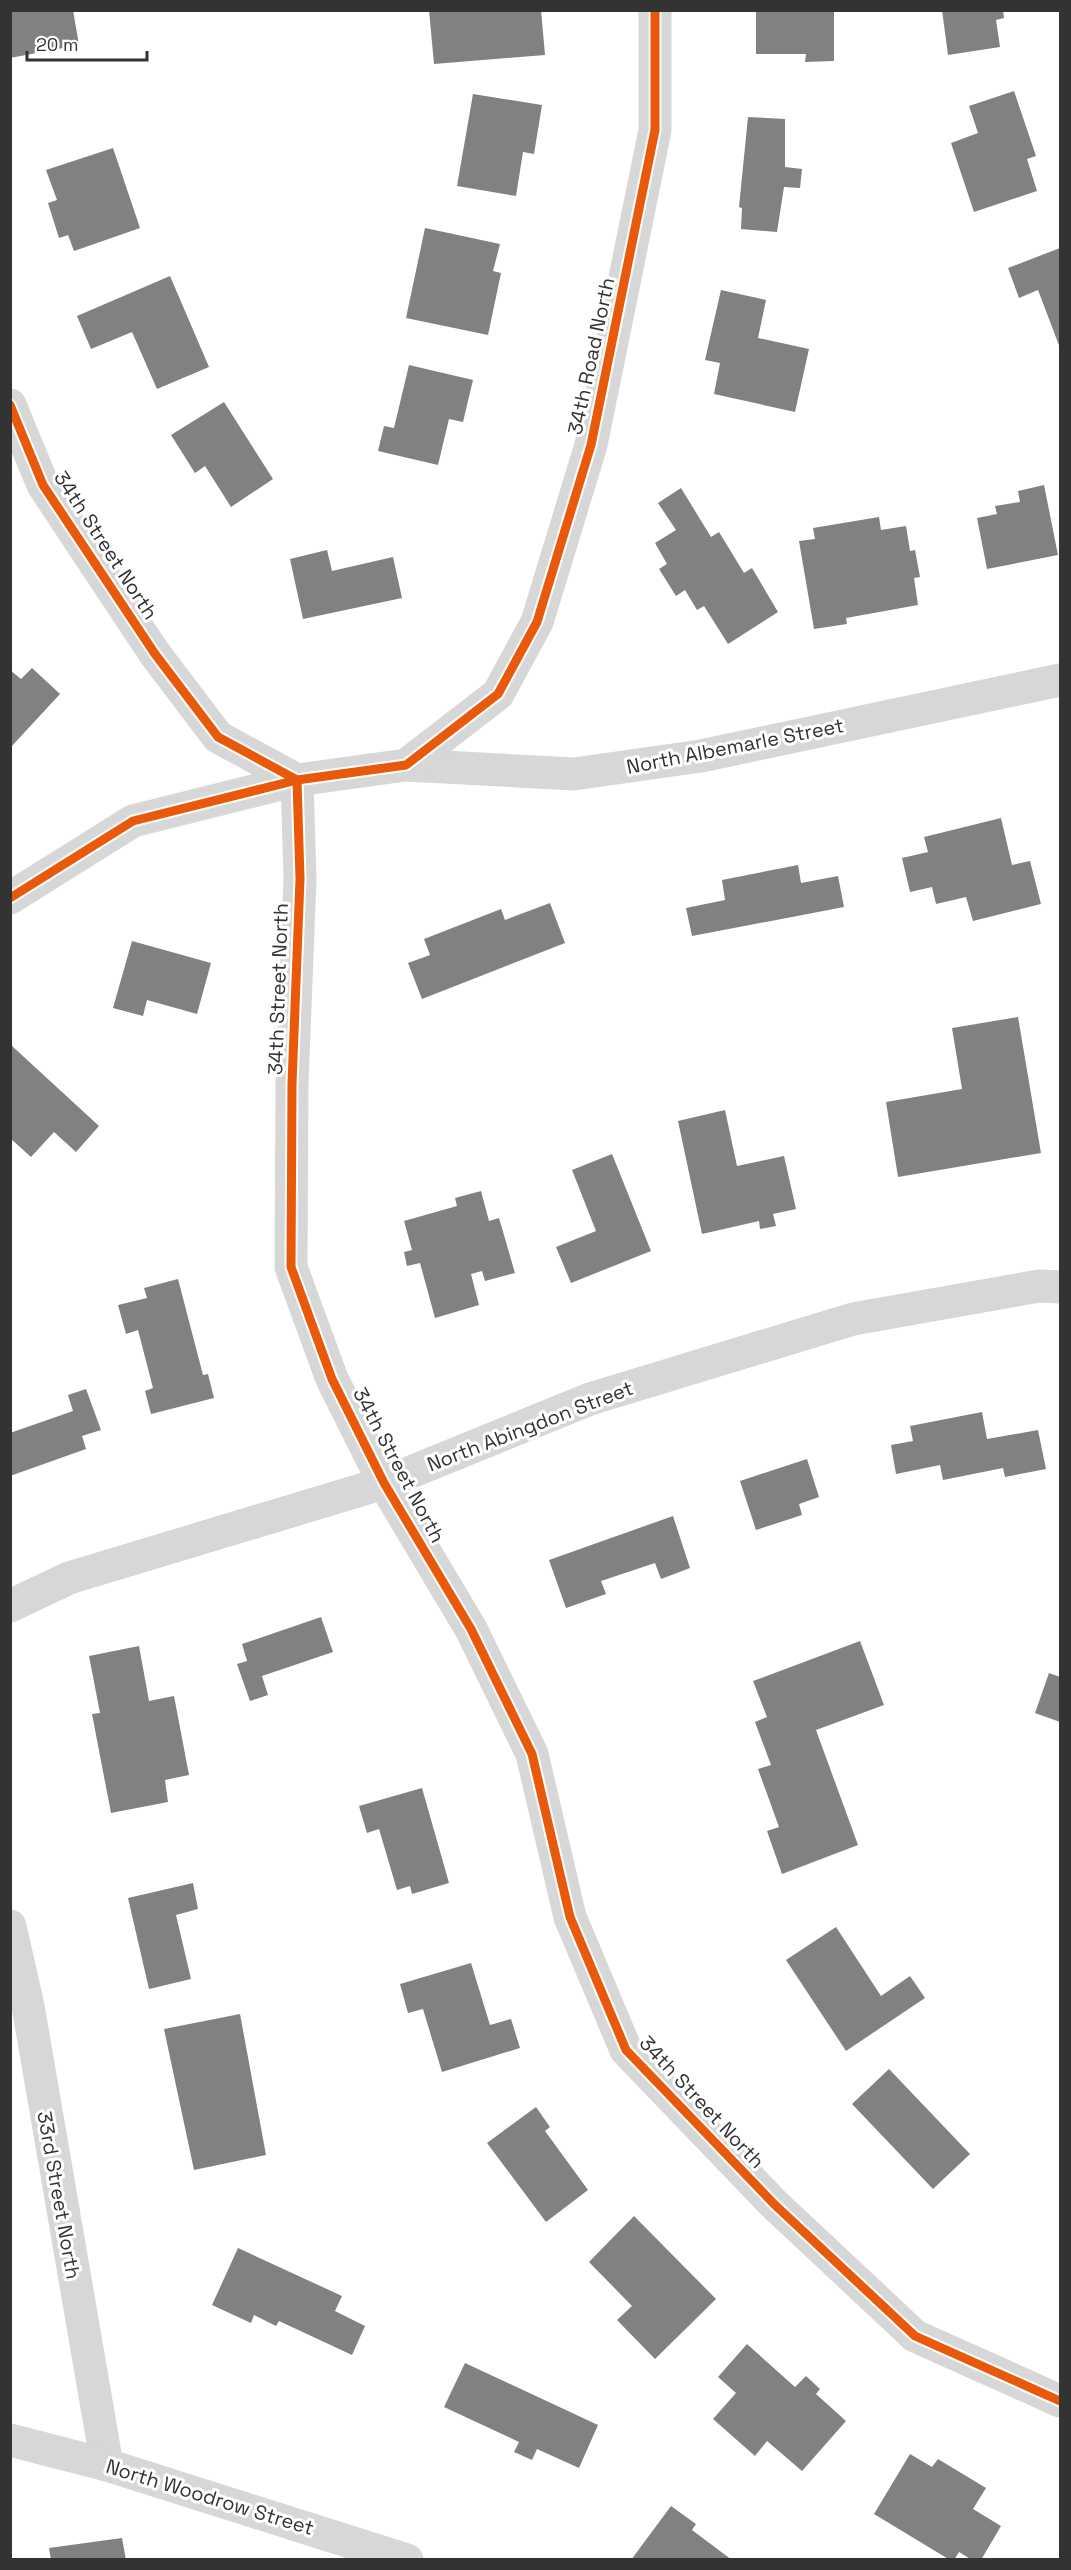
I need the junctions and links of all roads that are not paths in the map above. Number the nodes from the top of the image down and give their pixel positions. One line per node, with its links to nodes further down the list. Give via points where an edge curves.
1 (655, 10): 4 (street, 34th Road North, via 655,130 591,445 537,622)
2 (10, 405): 6 (street, 34th Street North, via 43,485 155,654 218,736)
3 (1060, 680): 5 (street, North Albemarle Street, via 701,756 574,774)
4 (498, 694): 5 (street, North Albemarle Street)
5 (406, 765): 6 (street, North Albemarle Street)
6 (297, 780): 7 (street, North Albemarle Street, via 133,821); 9 (street, 34th Street North, via 300,879 292,1084 291,1267 332,1379)
7 (10, 898)
8 (1060, 1287): 9 (street, North Abingdon Street, via 1039,1286 853,1319 590,1399)
9 (384, 1483): 10 (street, North Abingdon Street, via 69,1578); 12 (street, 34th Street North, via 471,1629 532,1754 570,1917 626,2050 774,2204 915,2336)
10 (10, 1606)
11 (10, 1926): 14 (street, 33rd Street North, via 28,2006)
12 (1060, 2401)
13 (10, 2440): 14 (street, North Woodrow Street)
14 (107, 2465): 15 (street, North Woodrow Street)
15 (407, 2559)

